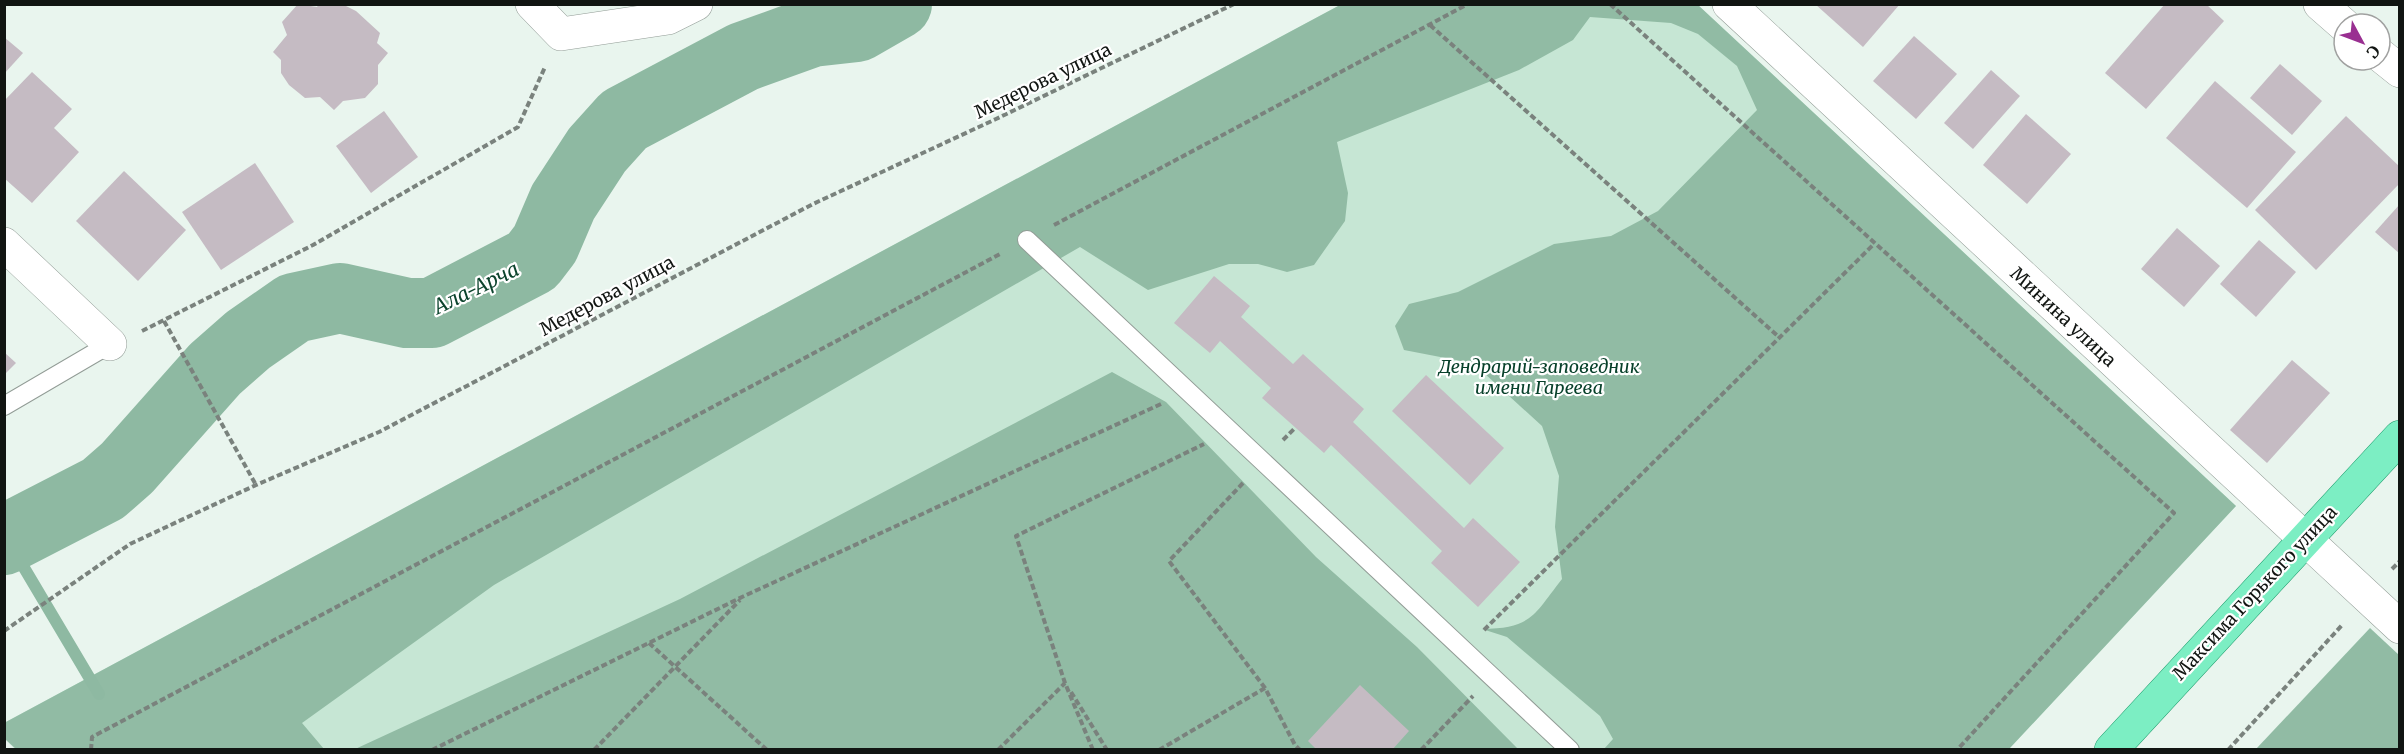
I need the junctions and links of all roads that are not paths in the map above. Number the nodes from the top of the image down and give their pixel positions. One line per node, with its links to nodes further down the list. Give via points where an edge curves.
1 (532, 4): 2 (street, via 561,34 668,18)
2 (696, 4)
3 (1728, 4): 11 (street, Минина улица)
4 (2320, 4): 5 (street)
5 (2332, 14)
6 (1027, 240): 13 (lane)
7 (4, 244): 8 (street)
8 (110, 344): 9 (lane)
9 (4, 406)
10 (2400, 437): 11 (main road, Максима Горького улица)
11 (2305, 540): 12 (street, Минина улица); 14 (main road, Максима Горького улица)
12 (2400, 627)
13 (1570, 750)
14 (2111, 750)

